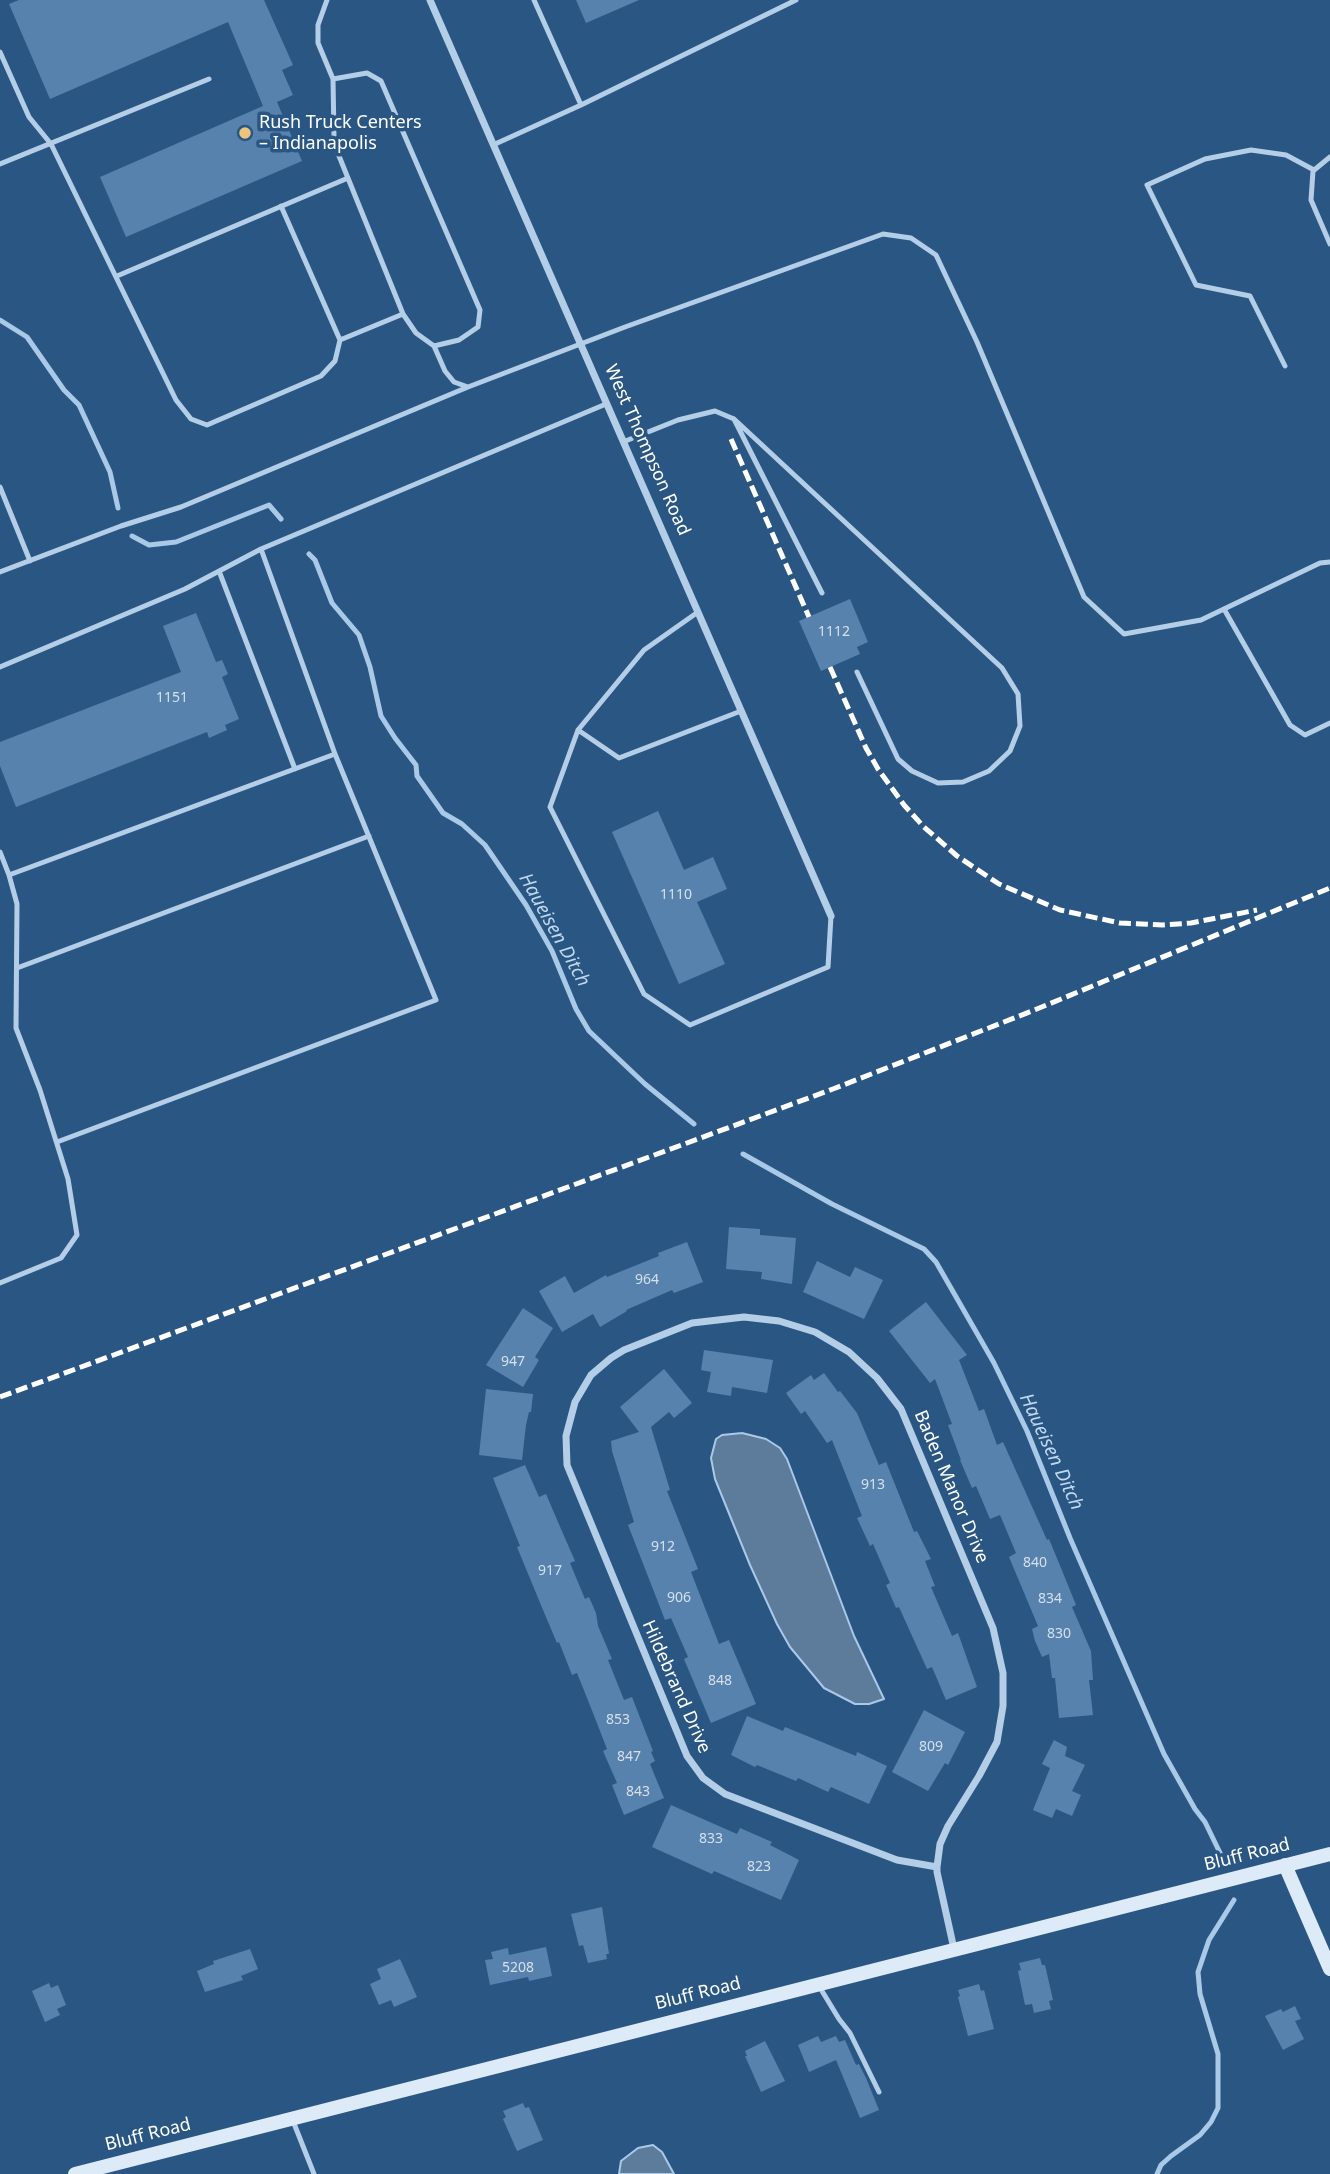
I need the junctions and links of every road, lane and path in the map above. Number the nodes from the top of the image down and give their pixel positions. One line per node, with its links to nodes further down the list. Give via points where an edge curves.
1 (327, 0): 7 (lane, via 318,25 318,43)
2 (430, 0): 10 (street, West Thompson Road)
3 (534, 0): 8 (lane)
4 (796, 0): 8 (lane)
5 (0, 52): 9 (lane, via 29,117)
6 (209, 79): 9 (lane)
7 (333, 79): 14 (lane, via 334,137); 21 (lane, via 367,73 381,81 480,310 478,327 459,340)
8 (581, 105): 10 (lane)
9 (51, 144): 12 (lane); 17 (lane)
10 (493, 145): 20 (street, West Thompson Road)
11 (1330, 157): 13 (lane)
12 (0, 164)
13 (1314, 170): 16 (lane, via 1311,200); 22 (lane, via 1286,155 1251,150 1205,159 1147,185 1196,285 1250,296)
14 (348, 178): 15 (lane); 18 (lane)
15 (281, 206): 17 (lane); 19 (lane)
16 (1330, 244)
17 (117, 276): 19 (lane, via 176,400 191,419 207,425 321,376 335,361)
18 (403, 314): 19 (lane); 21 (lane, via 416,333)
19 (340, 340)
20 (579, 344): 23 (lane); 24 (street, West Thompson Road); 34 (lane, via 883,234 911,239 936,255 1084,597 1124,634 1201,620)
21 (434, 346): 23 (lane, via 454,382)
22 (1285, 366)
23 (468, 387): 29 (lane, via 181,507)
24 (606, 404): 26 (street, West Thompson Road); 28 (lane)
25 (734, 419): 26 (lane, via 715,411); 33 (lane); 37 (lane, via 1002,668 1018,694 1020,726 1010,751 989,771 963,782 938,783 912,771 898,759)
26 (623, 442): 35 (street, West Thompson Road)
27 (0, 486): 29 (lane)
28 (261, 549): 31 (lane); 41 (lane)
29 (30, 561): 32 (lane)
30 (1330, 562): 34 (lane)
31 (219, 571): 36 (lane); 42 (lane)
32 (0, 572)
33 (822, 593)
34 (1224, 609): 39 (lane, via 1290,725 1305,734)
35 (698, 612): 38 (street, West Thompson Road); 40 (lane, via 644,650)
36 (0, 667)
37 (857, 672)
38 (741, 711): 40 (lane, via 620,758); 46 (street, West Thompson Road)
39 (1330, 723)
40 (578, 730): 46 (lane, via 550,807 644,994 691,1025 828,967)
41 (335, 754): 42 (lane); 43 (lane)
42 (295, 769): 45 (lane)
43 (369, 836): 47 (lane); 48 (lane, via 436,1000)
44 (0, 852): 45 (lane)
45 (9, 874): 47 (lane, via 17,904)
46 (831, 916)
47 (17, 968): 48 (lane, via 16,1028)
48 (57, 1142): 49 (lane, via 77,1236 61,1258)
49 (0, 1283)
50 (573, 1408): 53 (street, Hildebrand Drive, via 565,1451 572,1480 679,1741 695,1768 725,1794 897,1860); 53 (street, Baden Manor Drive, via 600,1365 624,1350 692,1323 744,1317 815,1332 849,1352 890,1393 909,1426 993,1628 1003,1673 997,1742 948,1826)
51 (1330, 1854): 52 (main road, Bluff Road)
52 (1285, 1865): 54 (main road, Bluff Road); 55 (main road)
53 (937, 1867): 54 (street, Baden Manor Drive)
54 (954, 1949): 56 (main road, Bluff Road)
55 (1330, 1969)
56 (818, 1983): 57 (lane, via 850,2033); 58 (main road, Bluff Road)
57 (879, 2092)
58 (292, 2118): 59 (main road, Bluff Road); 60 (lane)
59 (75, 2174)
60 (314, 2174)

